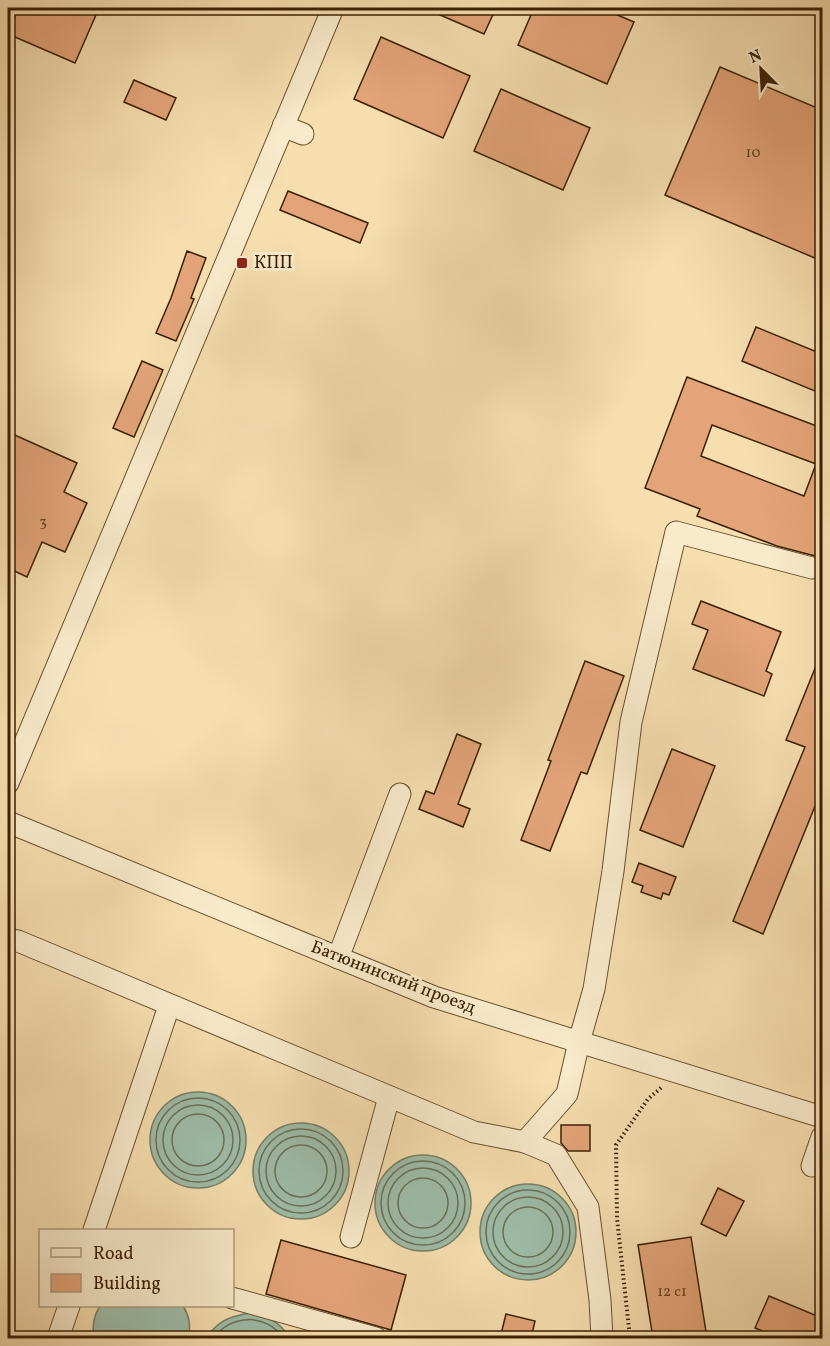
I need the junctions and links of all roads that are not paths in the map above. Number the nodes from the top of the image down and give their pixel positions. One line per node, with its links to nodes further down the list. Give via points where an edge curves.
1 (333, 8): 2 (street)
2 (283, 126): 3 (street); 5 (street)
3 (303, 134)
4 (812, 568): 11 (street, via 676,532 631,722 609,901 594,989)
5 (8, 782)
6 (400, 794): 9 (street)
7 (8, 822): 9 (street, Батюнинский проезд)
8 (8, 939): 10 (street)
9 (338, 958): 11 (street, Батюнинский проезд, via 434,997)
10 (169, 1006): 12 (street); 17 (street)
11 (579, 1042): 13 (street, Батюнинский проезд); 15 (street, via 567,1094)
12 (389, 1097): 15 (street, via 474,1132); 18 (street)
13 (822, 1117)
14 (822, 1137): 16 (street)
15 (525, 1142): 23 (street, via 556,1155 588,1207)
16 (812, 1166)
17 (94, 1229)
18 (351, 1237)
19 (234, 1299): 22 (street)
20 (68, 1307): 21 (street)
21 (58, 1338)
22 (376, 1338)
23 (602, 1338)

